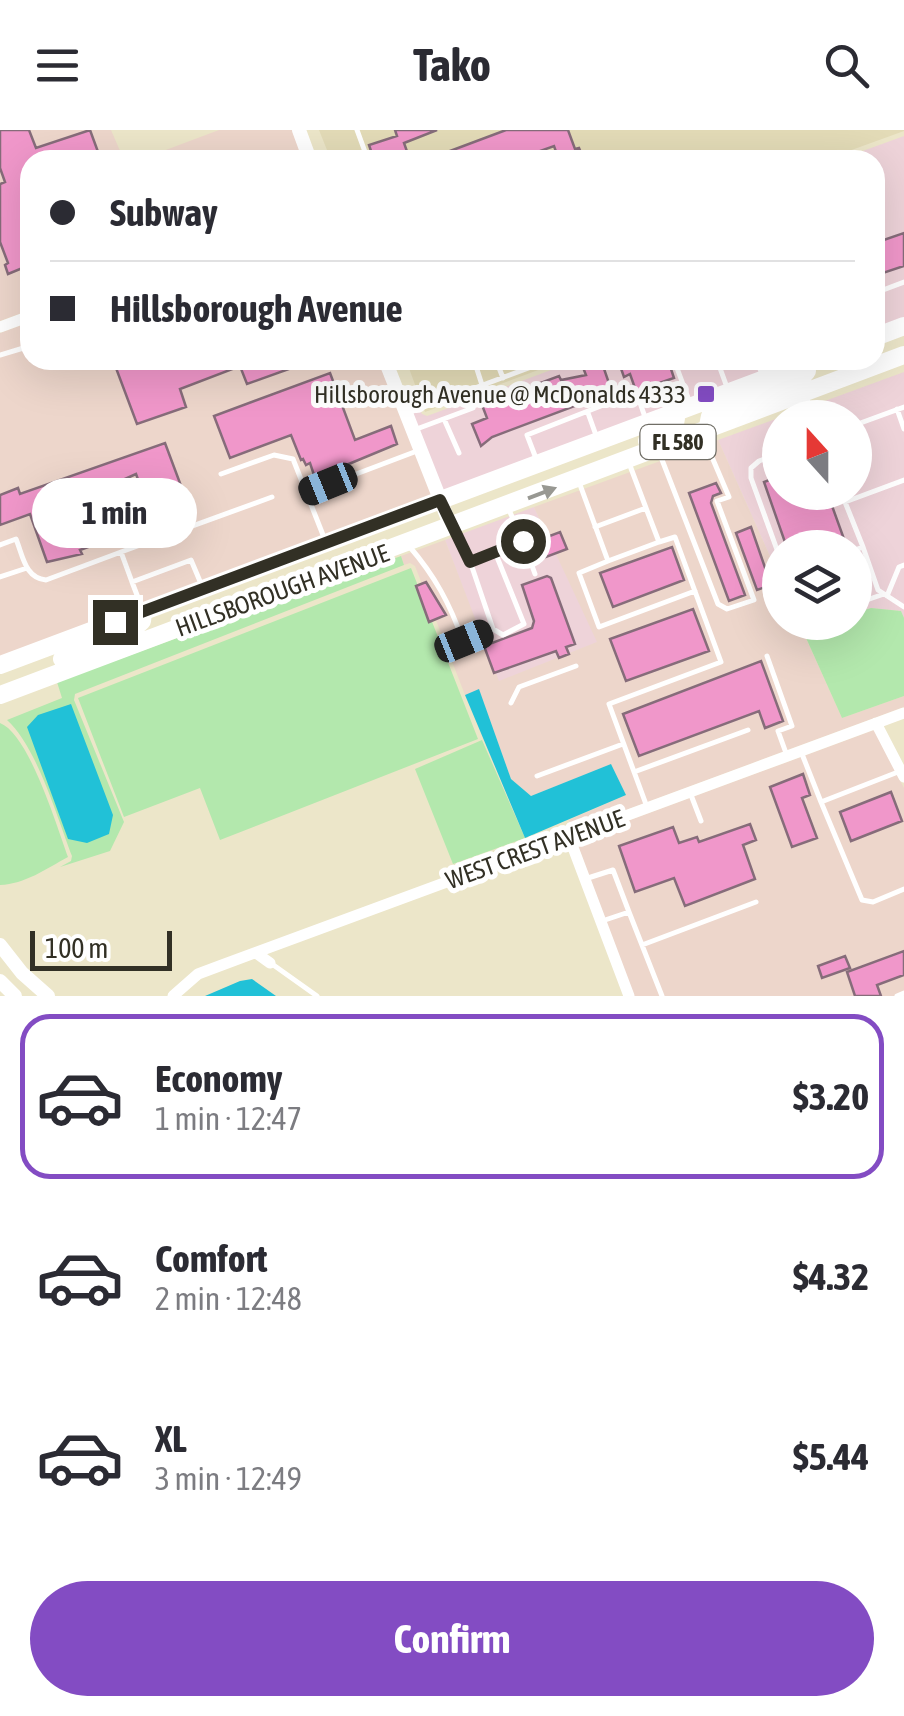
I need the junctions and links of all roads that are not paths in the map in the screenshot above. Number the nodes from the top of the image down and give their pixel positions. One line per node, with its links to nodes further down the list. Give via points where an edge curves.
1 (389, 370): 25 (street)
2 (477, 370): 16 (lane)
3 (499, 370): 12 (lane)
4 (522, 370): 12 (lane)
5 (678, 370): 15 (lane)
6 (721, 370): 19 (lane)
7 (760, 370): 13 (lane)
8 (789, 370): 13 (main road, HILLSBOROUGH AVENUE / FL 580)
9 (808, 370): 19 (main road)
10 (846, 370): 14 (main road)
11 (867, 370): 14 (main road, FL 580)
12 (502, 378): 16 (lane)
13 (764, 379): 19 (main road, HILLSBOROUGH AVENUE / FL 580)
14 (840, 380): 17 (main road, FL 580)
15 (682, 382): 18 (lane); 23 (lane)
16 (482, 385): 25 (lane)
17 (804, 393): 20 (lane); 30 (main road, FL 580)
18 (638, 397): 24 (lane); 28 (lane)
19 (731, 398): 23 (main road, HILLSBOROUGH AVENUE / FL 580); 30 (main road, via 710,416)
20 (807, 400)
21 (473, 408): 26 (lane)
22 (901, 408): 27 (lane); 29 (lane)
23 (684, 409): 28 (main road, HILLSBOROUGH AVENUE / FL 580); 40 (main road, via 674,430 604,458)
24 (588, 412): 32 (lane); 38 (lane, via 527,435)
25 (405, 414): 31 (street)
26 (444, 418): 31 (lane); 35 (lane)
27 (872, 419)
28 (646, 423): 32 (main road, HILLSBOROUGH AVENUE / FL 580)
29 (904, 429)
30 (707, 430): 33 (main road, FL 580); 33 (lane, via 706,443 729,497 717,502 754,600 727,609 718,604)
31 (411, 431): 34 (street)
32 (598, 441): 38 (main road, HILLSBOROUGH AVENUE / FL 580)
33 (658, 449): 36 (main road, FL 580)
34 (419, 450): 43 (lane); 45 (street)
35 (459, 454)
36 (628, 460): 40 (main road, FL 580); 47 (lane)
37 (762, 460): 48 (lane, via 751,468)
38 (538, 464): 45 (main road, HILLSBOROUGH AVENUE / FL 580)
39 (222, 474): 43 (lane, via 274,455 293,459)
40 (578, 480): 46 (main road, FL 580, one-way to 40); 49 (lane)
41 (904, 480): 42 (lane)
42 (872, 492)
43 (306, 493): 53 (lane)
44 (272, 496): 56 (lane)
45 (440, 500): 50 (street); 53 (main road, HILLSBOROUGH AVENUE / FL 580)
46 (507, 506): 50 (main road, FL 580); 51 (lane)
47 (646, 508): 49 (lane); 52 (lane)
48 (762, 508)
49 (596, 526): 58 (lane)
50 (451, 527): 54 (main road, HILLSBOROUGH AVENUE / FL 580); 59 (lane)
51 (523, 541): 57 (lane); 62 (lane)
52 (658, 542): 58 (lane); 67 (lane, via 675,536)
53 (326, 543): 66 (main road, HILLSBOROUGH AVENUE / FL 580)
54 (408, 543): 72 (lane, via 435,576 464,641); 76 (main road, HILLSBOROUGH AVENUE / FL 580)
55 (0, 545): 61 (lane, via 16,539)
56 (121, 552): 61 (lane, via 46,580); 65 (lane)
57 (495, 552): 59 (lane); 72 (lane, via 524,624 503,635)
58 (608, 561): 67 (lane, via 579,572 599,626)
59 (470, 562): 72 (lane)
60 (904, 565): 68 (lane)
61 (27, 568): 64 (lane)
62 (535, 574)
63 (872, 577): 68 (lane)
64 (0, 578)
65 (132, 582): 66 (lane, via 191,560); 71 (lane)
66 (203, 589): 71 (main road, HILLSBOROUGH AVENUE / FL 580)
67 (695, 591): 82 (lane, via 720,662 608,704)
68 (886, 595): 69 (lane); 70 (lane)
69 (872, 599)
70 (904, 607)
71 (143, 612): 74 (main road, HILLSBOROUGH AVENUE / FL 580); 76 (main road, via 133,630 60,660)
72 (493, 629)
73 (767, 656): 84 (lane, via 792,726 778,731)
74 (0, 665)
75 (576, 666): 78 (lane, via 519,687)
76 (46, 678): 77 (main road, HILLSBOROUGH AVENUE / FL 580)
77 (0, 695)
78 (511, 703)
79 (904, 713): 80 (street, WEST CREST AVENUE)
80 (876, 723): 83 (street, WEST CREST AVENUE); 86 (street)
81 (748, 730): 85 (lane)
82 (624, 744): 85 (lane); 87 (lane)
83 (801, 751): 84 (street, WEST CREST AVENUE); 89 (lane)
84 (787, 756): 88 (street, WEST CREST AVENUE)
85 (634, 772): 90 (lane)
86 (902, 774): 89 (lane)
87 (537, 776)
88 (690, 792): 90 (street, WEST CREST AVENUE); 91 (lane)
89 (821, 802): 94 (lane, via 862,900)
90 (648, 808): 92 (street, WEST CREST AVENUE)
91 (701, 820)
92 (569, 837): 93 (street); 100 (street, WEST CREST AVENUE)
93 (585, 879): 96 (lane, via 614,870); 97 (street)
94 (904, 888)
95 (756, 902): 99 (lane)
96 (628, 912): 97 (lane); 99 (lane)
97 (601, 922): 108 (street)
98 (0, 945): 105 (street)
99 (642, 945): 109 (lane)
100 (256, 952): 101 (street); 106 (street, WEST CREST AVENUE, via 198,974)
101 (270, 962): 107 (lane)
102 (0, 981): 104 (street)
103 (904, 993): 110 (lane)
104 (15, 996)
105 (48, 996)
106 (173, 996)
107 (317, 996)
108 (629, 996)
109 (662, 996)
110 (897, 996)

